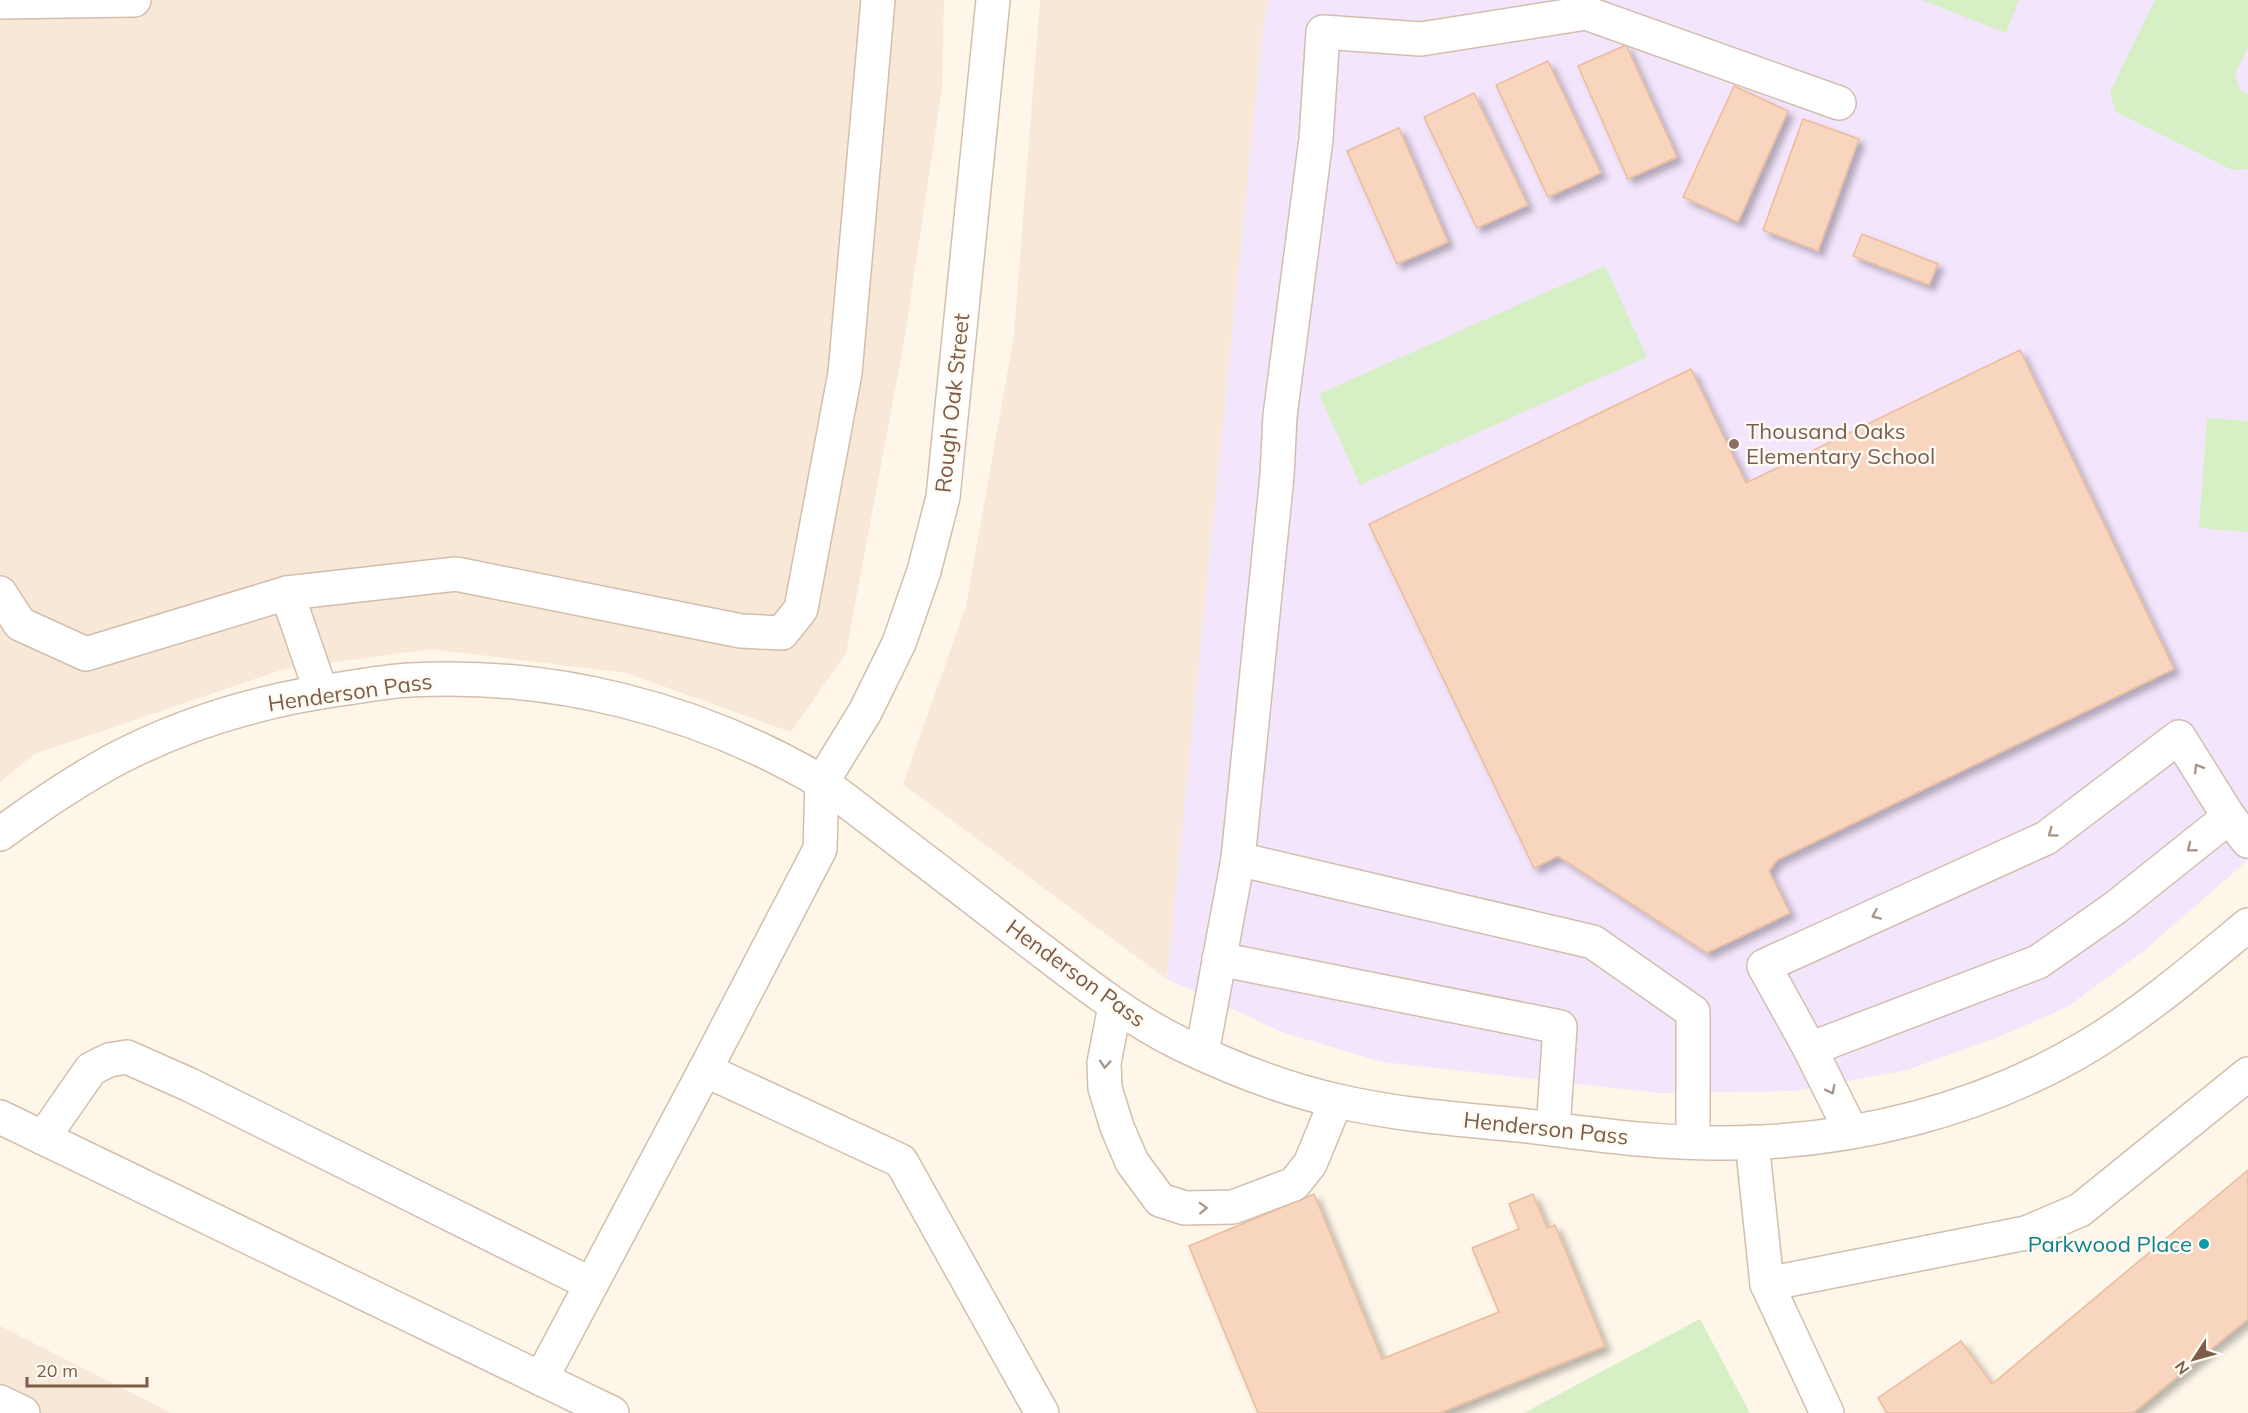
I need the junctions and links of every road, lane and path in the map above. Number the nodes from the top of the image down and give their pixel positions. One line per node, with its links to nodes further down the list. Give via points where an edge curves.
1 (134, 0): 4 (street)
2 (878, 0): 6 (street, via 845,373 801,609 782,633 741,631 456,574)
3 (993, 0): 9 (street, Rough Oak Street, via 943,497 924,571 899,643 865,712)
4 (0, 2)
5 (1839, 103): 12 (street, via 1586,13 1421,39 1323,32 1316,139 1280,416)
6 (287, 592): 7 (street, via 86,654 20,624); 8 (street)
7 (0, 593)
8 (321, 692): 9 (street, Henderson Pass, via 409,680 486,680 562,687 637,704 710,727 780,758); 11 (street, Henderson Pass, via 258,704 185,728 115,760 49,798)
9 (822, 782): 15 (street, Henderson Pass); 18 (street, via 820,849)
10 (2239, 829): 16 (street, one-way to 16, via 2038,962); 16 (street, one-way to 16, via 2179,737 2046,838 1764,966)
11 (0, 834)
12 (1238, 858): 14 (street); 25 (street, via 1593,942 1693,1012)
13 (2248, 924): 23 (street, Henderson Pass, via 2156,1000 2080,1050 2022,1080 1950,1107)
14 (1219, 959): 17 (street); 22 (street, via 1560,1027)
15 (1115, 1006): 17 (street, Henderson Pass); 20 (street, one-way to 20, via 1104,1063 1105,1089 1132,1162 1160,1200 1185,1208 1233,1206 1294,1184 1310,1164)
16 (1810, 1049): 23 (street, one-way to 23)
17 (1202, 1053): 20 (street, Henderson Pass)
18 (705, 1070): 27 (street); 33 (street, via 901,1161)
19 (2248, 1074): 28 (street, via 2080,1210 2026,1233)
20 (1336, 1101): 22 (street, Henderson Pass, via 1397,1112)
21 (0, 1117): 24 (street)
22 (1553, 1129): 25 (street, Henderson Pass)
23 (1851, 1131): 26 (street, Henderson Pass)
24 (43, 1138): 27 (street, via 91,1069 127,1057); 29 (street)
25 (1693, 1142): 26 (street, Henderson Pass)
26 (1752, 1142): 28 (street)
27 (591, 1284): 29 (street)
28 (1767, 1284): 34 (street)
29 (541, 1379): 32 (street)
30 (0, 1402): 31 (street)
31 (24, 1413)
32 (612, 1413)
33 (1042, 1413)
34 (1827, 1413)

